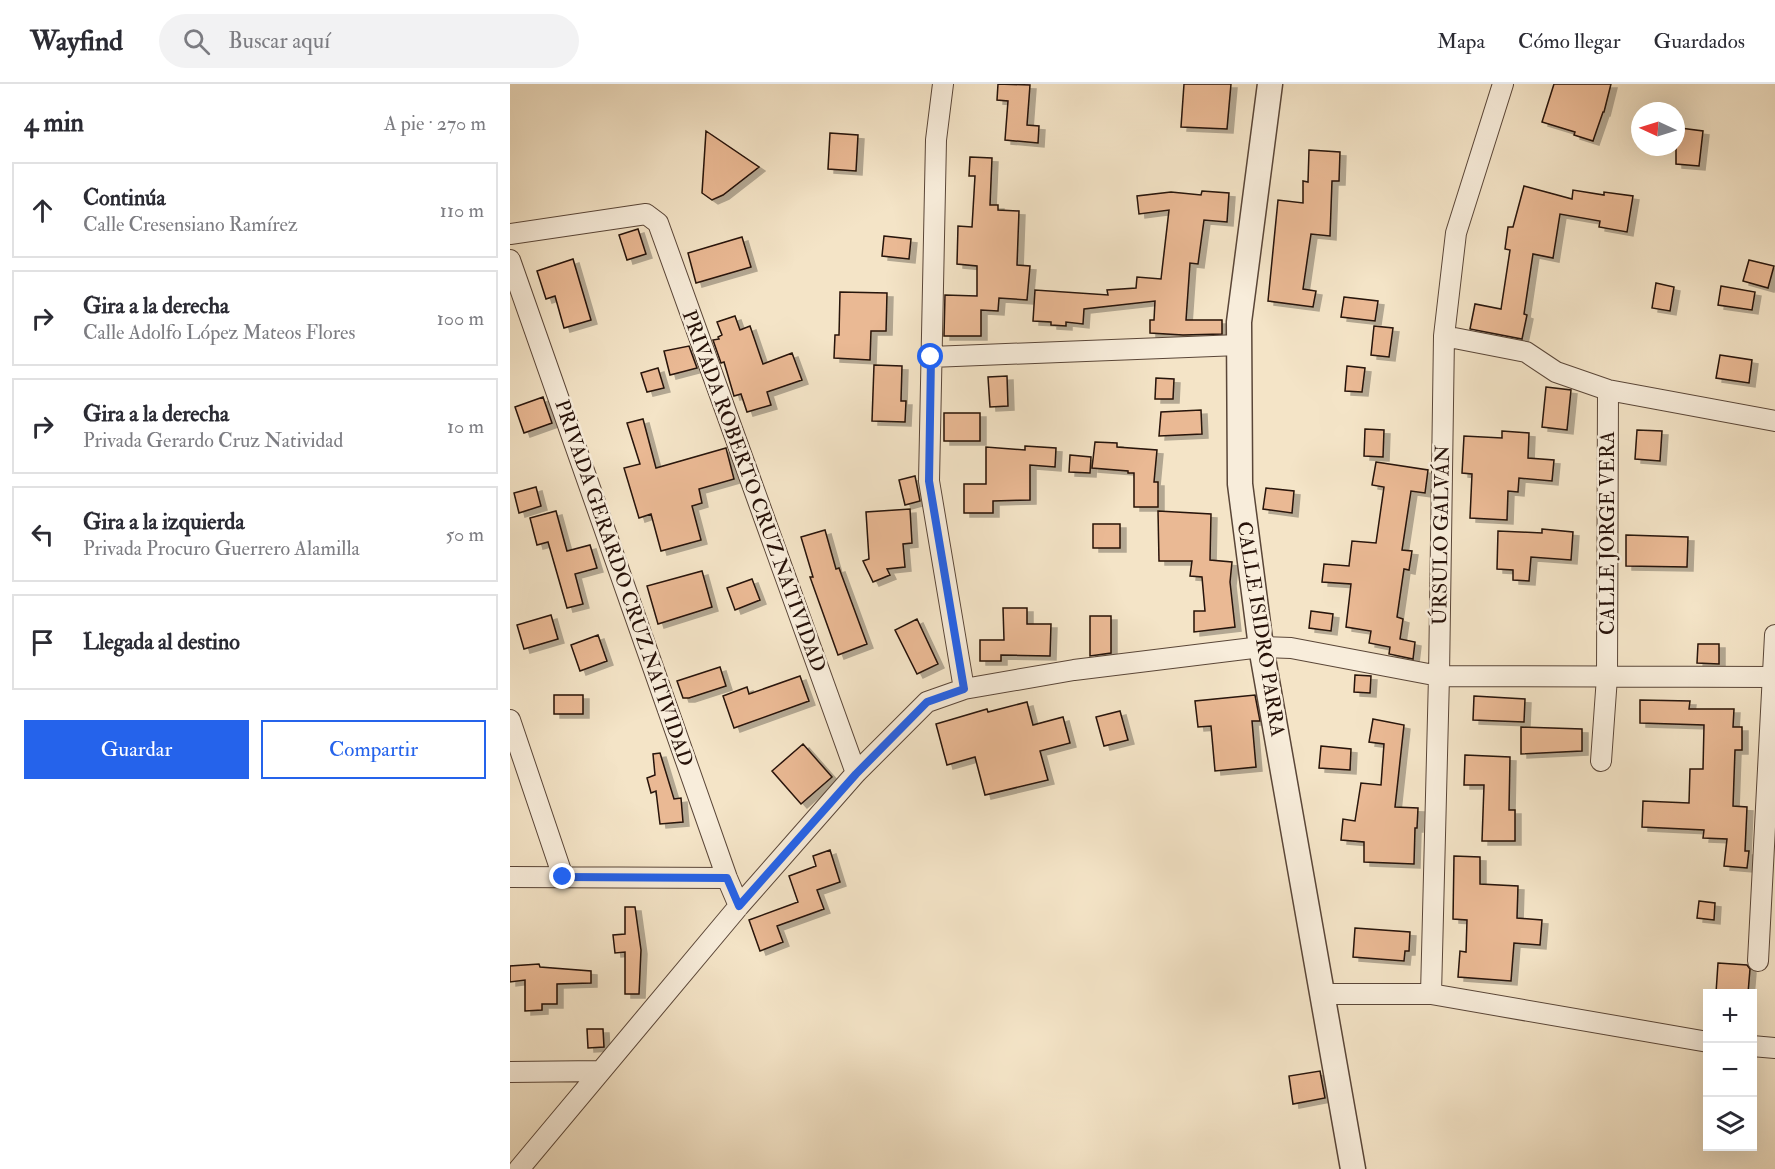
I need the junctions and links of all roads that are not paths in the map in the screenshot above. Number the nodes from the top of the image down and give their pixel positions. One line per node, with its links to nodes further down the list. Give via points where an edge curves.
1 (943, 84): 8 (street, via 936,140)
2 (1270, 84): 7 (street, CALLE ISIDRO PARRA)
3 (1503, 84): 6 (street, ÚRSULO GALVÁN, via 1456,233)
4 (510, 234): 19 (street, PRIVADA ROBERTO CRUZ NATIVIDAD, via 646,214 658,223)
5 (510, 260): 22 (street, PRIVADA GERARDO CRUZ NATIVIDAD)
6 (1444, 336): 9 (street, via 1526,352 1556,372); 13 (street, ÚRSULO GALVÁN)
7 (1239, 345): 8 (street); 12 (street, CALLE ISIDRO PARRA, via 1240,484)
8 (931, 357): 16 (street, via 929,481)
9 (1608, 390): 10 (street); 14 (street, CALLE JORGE VERA)
10 (1775, 421)
11 (1775, 635): 15 (street)
12 (1261, 647): 13 (street, via 1291,648); 16 (street, via 1074,670); 25 (street, CALLE ISIDRO PARRA)
13 (1439, 676): 14 (street); 26 (street, ÚRSULO GALVÁN)
14 (1607, 676): 15 (street); 18 (street, CALLE JORGE VERA)
15 (1774, 676): 24 (street)
16 (964, 689): 19 (street, via 927,702)
17 (510, 720): 21 (street)
18 (1601, 761)
19 (856, 774): 23 (street)
20 (510, 877): 21 (street)
21 (563, 877): 22 (street)
22 (727, 878): 23 (street, PRIVADA GERARDO CRUZ NATIVIDAD)
23 (739, 906): 30 (street)
24 (1758, 961)
25 (1322, 994): 26 (street); 33 (street, CALLE ISIDRO PARRA)
26 (1431, 994): 27 (street)
27 (1703, 1041)
28 (1757, 1046): 29 (street)
29 (1775, 1048)
30 (601, 1071): 31 (street); 32 (street)
31 (510, 1072)
32 (519, 1169)
33 (1353, 1169)

